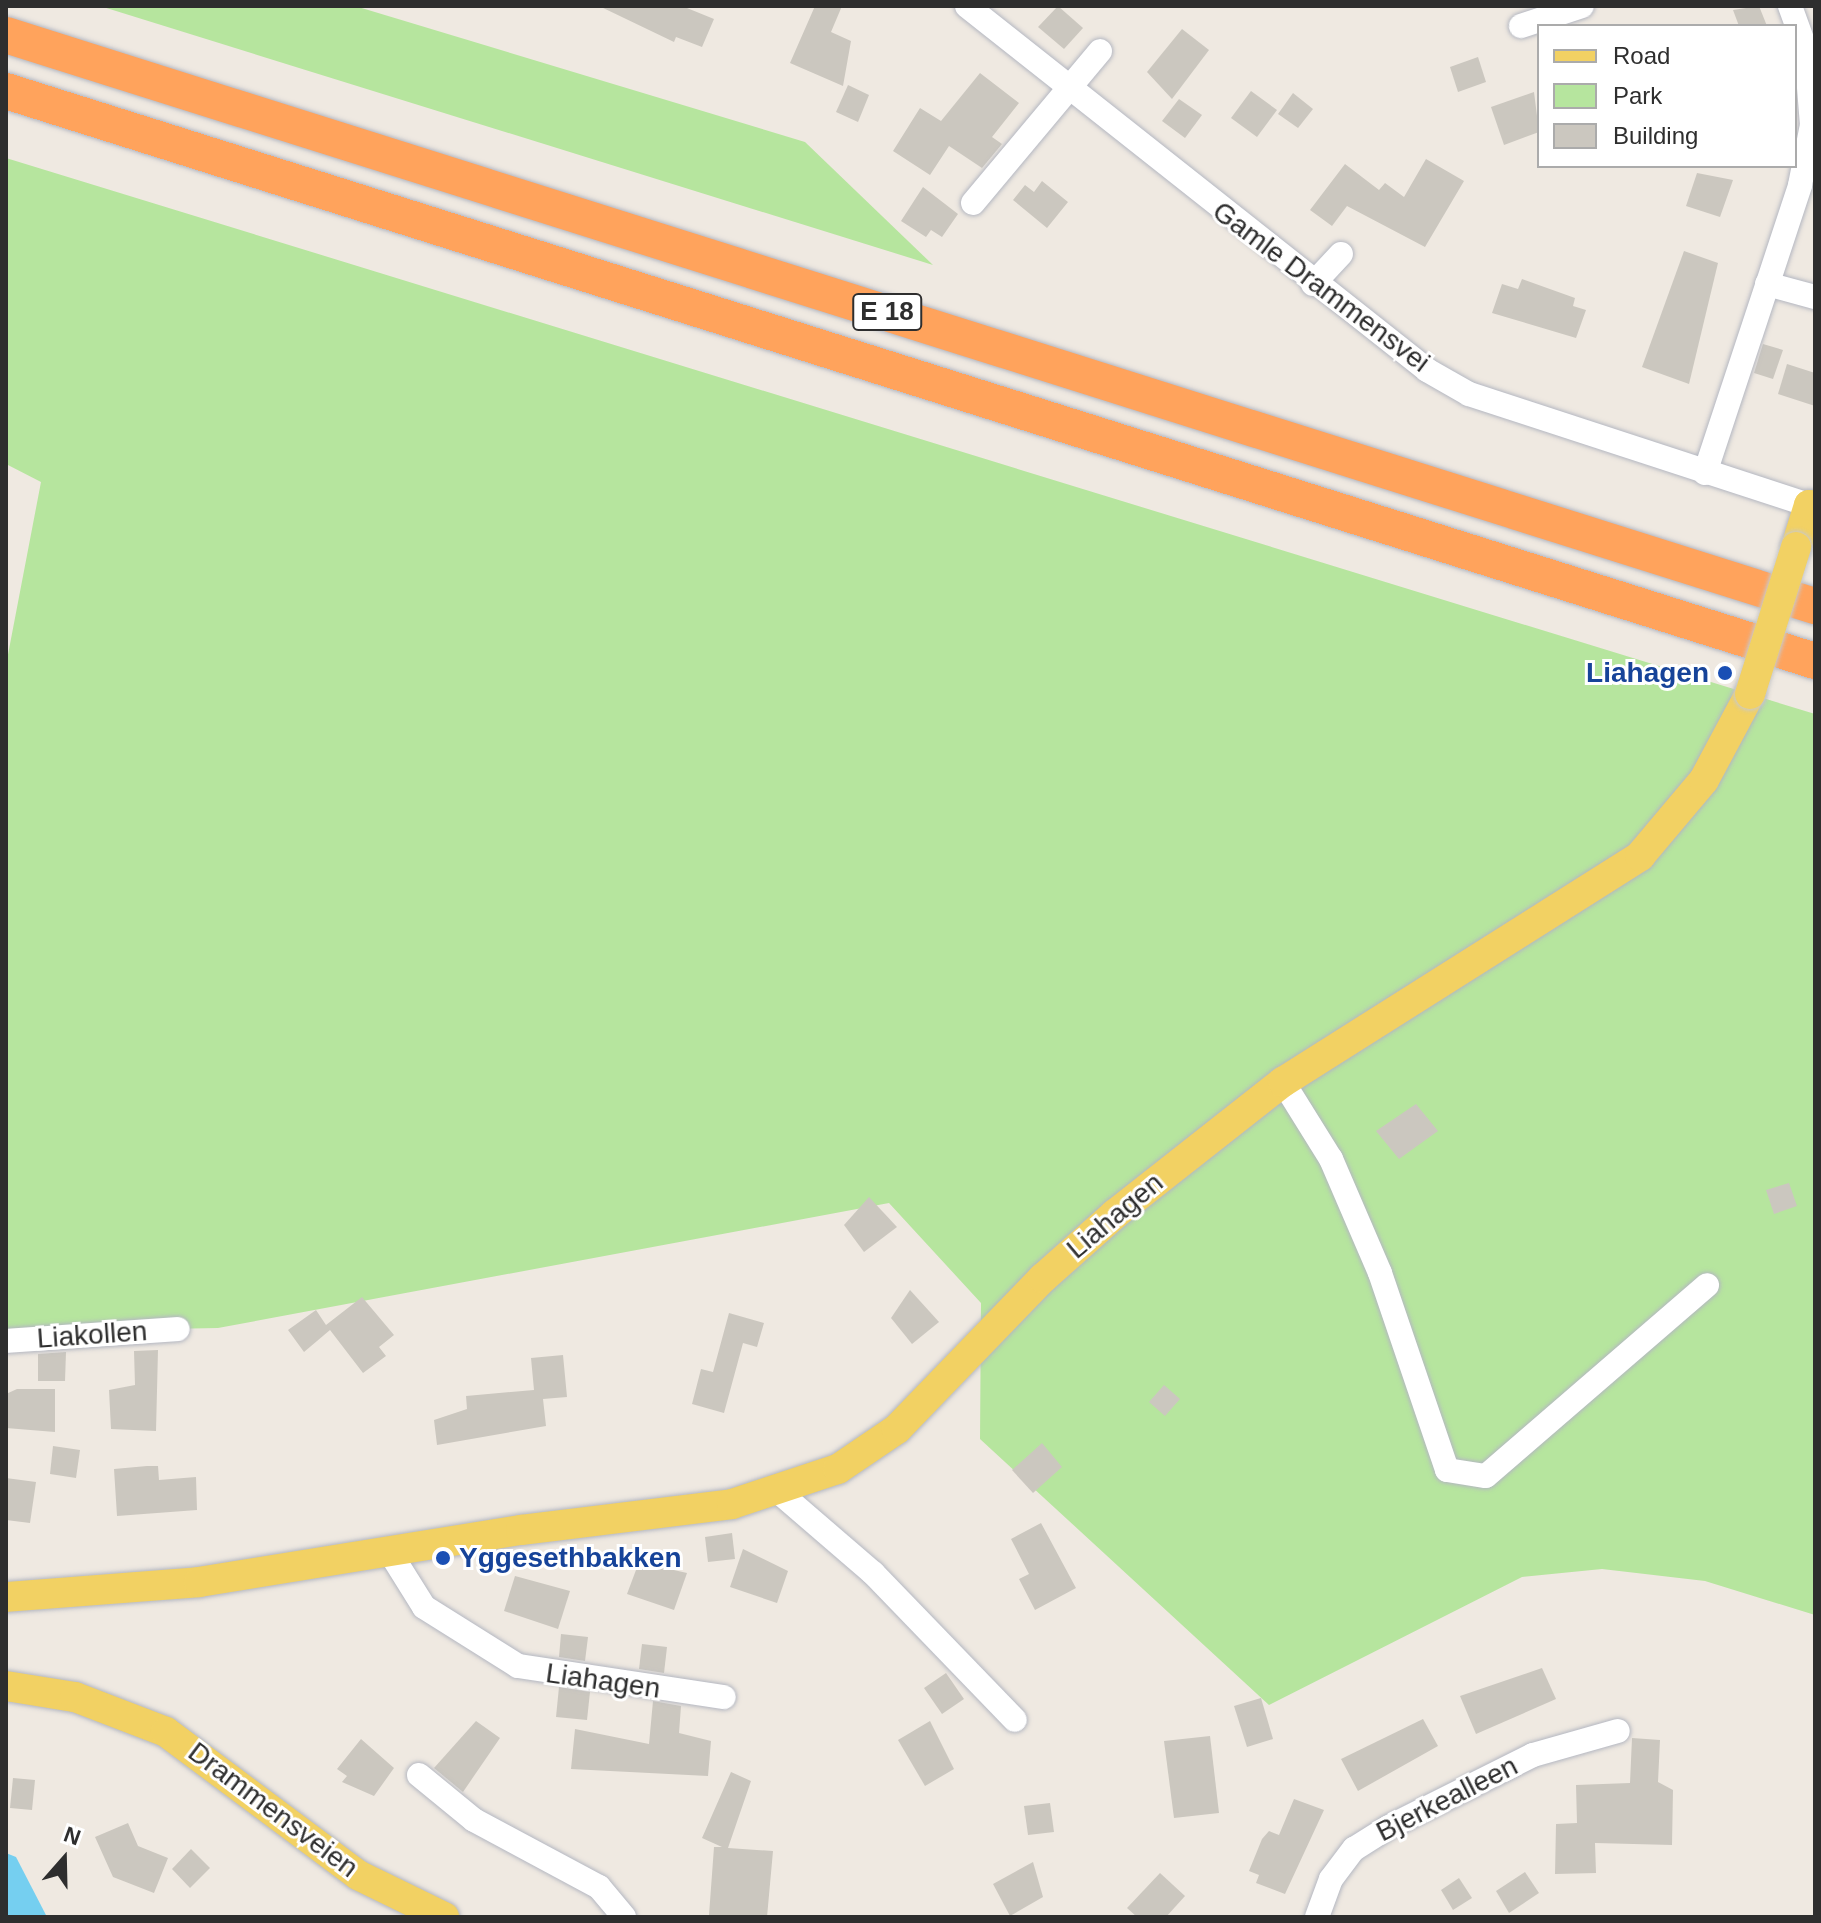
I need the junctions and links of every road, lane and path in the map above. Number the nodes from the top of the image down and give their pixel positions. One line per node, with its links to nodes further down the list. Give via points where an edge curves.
1 (967, 6): 7 (street, Gamle Drammensvei)
2 (1582, 6): 4 (street)
3 (1797, 25): 12 (street, via 1806,50 1812,125)
4 (1521, 26)
5 (6, 35): 16 (highway, E 18)
6 (1100, 51): 7 (street)
7 (1068, 89): 9 (street); 11 (street, Gamle Drammensvei)
8 (6, 91): 17 (highway, E 18)
9 (973, 203)
10 (1341, 254): 11 (street)
11 (1313, 284): 14 (street, Gamle Drammensvei, via 1386,343 1469,394)
12 (1767, 284): 13 (street); 14 (street)
13 (1815, 297)
14 (1705, 473): 15 (street, Gamle Drammensvei)
15 (1812, 506): 18 (main road, Liahagen, bridge, via 1750,694 1704,780 1640,856)
16 (1815, 606)
17 (1815, 661)
18 (1283, 1082): 19 (street, via 1331,1159 1380,1273 1447,1470 1486,1476); 22 (main road, Liahagen, via 1043,1278 897,1429 838,1469)
19 (1707, 1285)
20 (178, 1329): 21 (street, Liakollen)
21 (6, 1341)
22 (780, 1493): 23 (main road, Liahagen); 27 (street, via 873,1573)
23 (389, 1551): 24 (main road, Liahagen, via 199,1582); 26 (street, Liahagen, via 424,1607 518,1666)
24 (6, 1597)
25 (6, 1686): 30 (main road, Drammensveien, via 75,1697 166,1732 358,1875)
26 (724, 1697)
27 (1015, 1720)
28 (1618, 1731): 32 (street, Bjerkealleen, via 1533,1755 1389,1827 1354,1849 1331,1879)
29 (419, 1775): 31 (street, via 444,1801 599,1887)
30 (444, 1917)
31 (624, 1917)
32 (1317, 1917)

